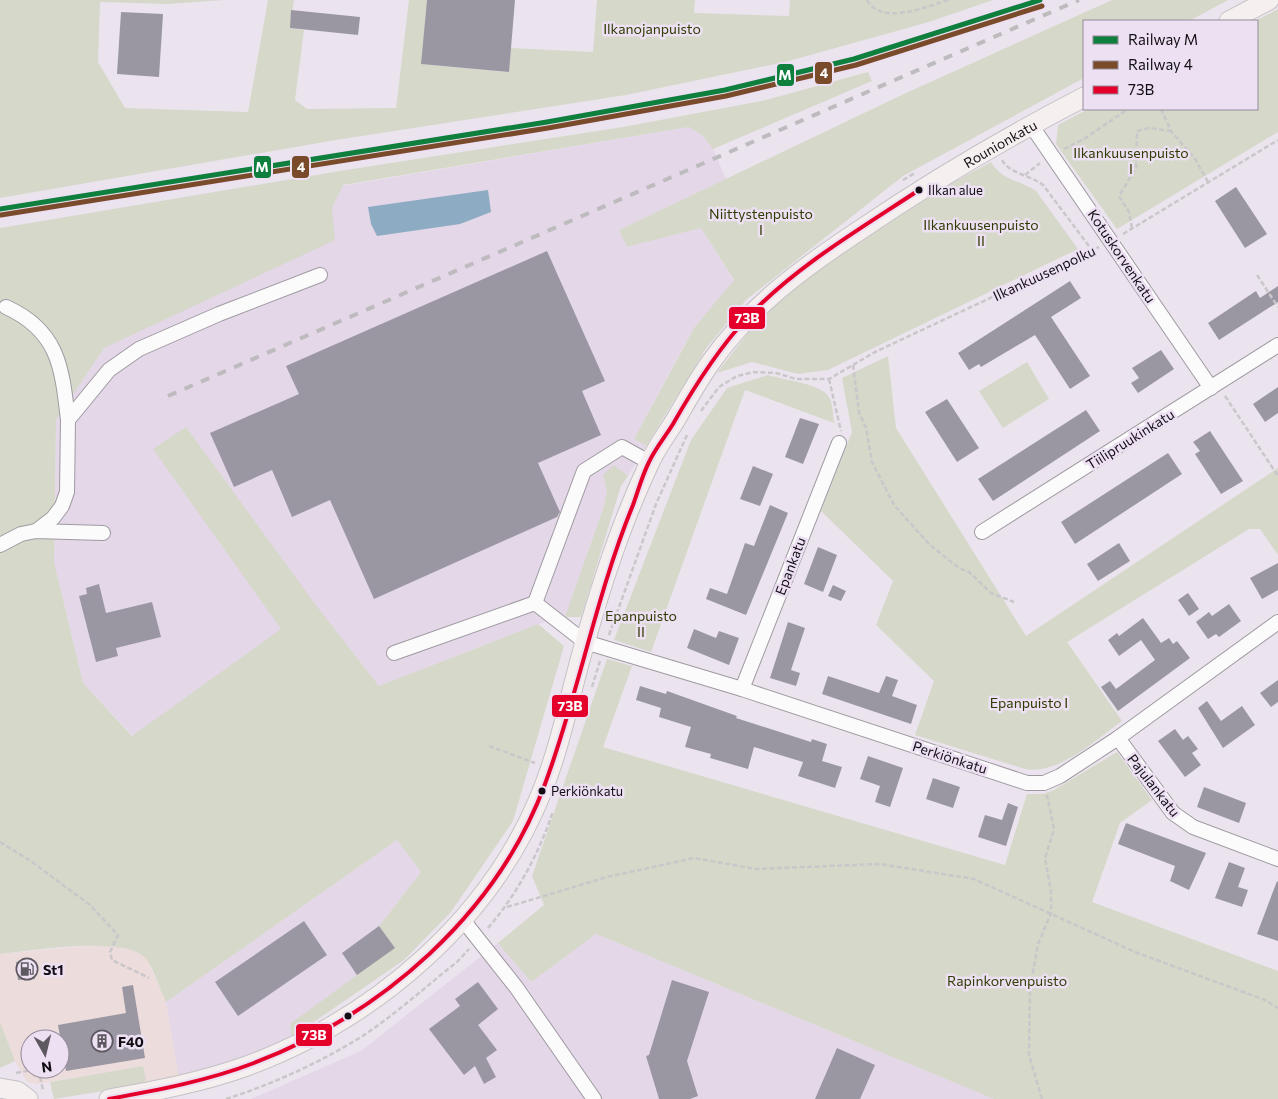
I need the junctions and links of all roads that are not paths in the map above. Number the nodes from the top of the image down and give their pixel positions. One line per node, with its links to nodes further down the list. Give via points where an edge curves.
1 (1269, 0): 2 (main road)
2 (1230, 20)
3 (1083, 98): 4 (main road, Rounionkatu)
4 (1031, 125): 8 (street, Kotuskorvenkatu); 11 (main road, Rounionkatu, via 903,200 794,275 758,307 712,360)
5 (320, 275): 9 (street, via 139,349 109,370)
6 (6, 308): 9 (street, via 25,316 50,342 62,372)
7 (1278, 345): 8 (street, Tiilipruukinkatu)
8 (1214, 386): 13 (street, Tiilipruukinkatu)
9 (68, 420): 12 (street, via 67,492 53,518)
10 (839, 442): 20 (street, Epankatu)
11 (649, 462): 16 (street, via 622,446 584,471); 18 (main road, Rounionkatu)
12 (36, 531): 14 (street); 15 (street)
13 (982, 532)
14 (103, 533)
15 (0, 545)
16 (535, 603): 18 (street); 19 (street)
17 (1278, 622): 21 (street)
18 (585, 642): 20 (street, Perkiönkatu); 23 (main road, Rounionkatu, via 544,786 527,826 490,886)
19 (394, 652)
20 (742, 689): 21 (street, Perkiönkatu, via 1027,783 1044,783 1060,776)
21 (1118, 738): 22 (street, Pajulankatu, via 1173,813 1193,827)
22 (1278, 859)
23 (463, 920): 26 (main road, Rounionkatu, via 385,990 314,1036 271,1056 202,1080); 27 (street, via 516,987)
24 (0, 1088): 25 (main road, via 17,1091)
25 (28, 1099)
26 (109, 1099)
27 (594, 1099)

